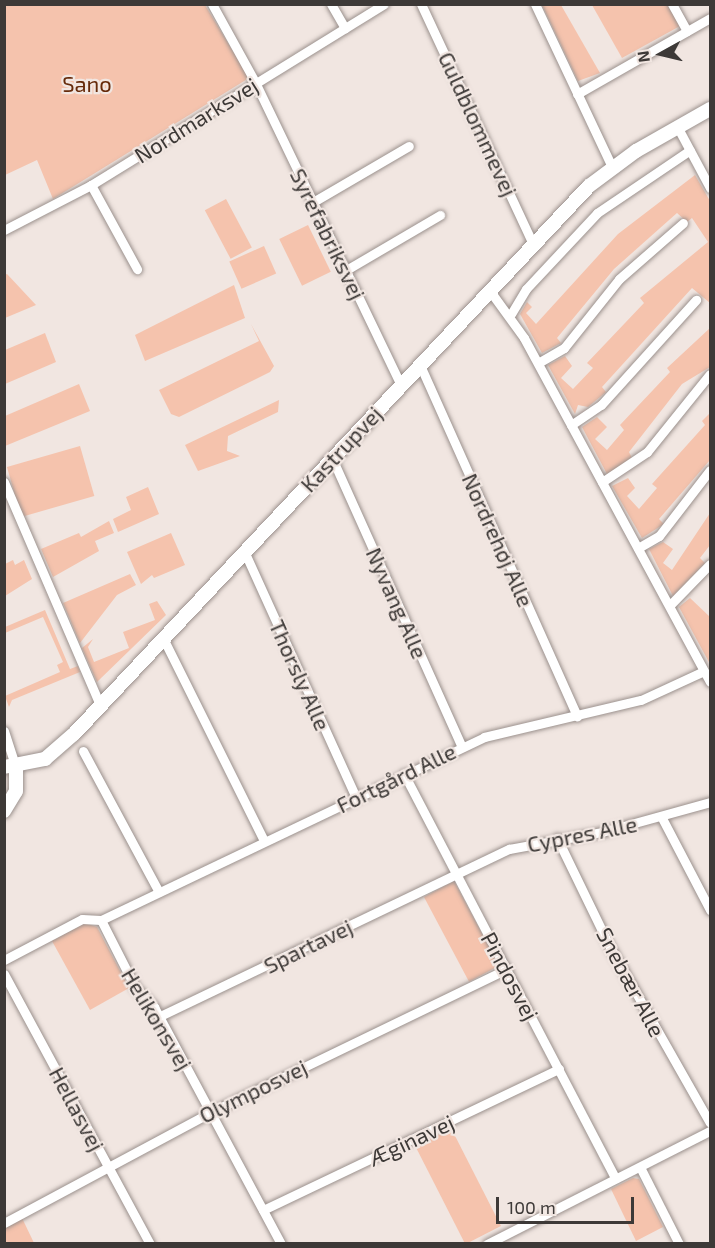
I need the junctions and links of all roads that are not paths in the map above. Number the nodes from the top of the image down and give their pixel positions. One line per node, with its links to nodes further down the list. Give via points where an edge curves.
1 (212, 4): 10 (street, Syrefabriksvej)
2 (331, 4): 8 (street)
3 (384, 4): 8 (street, Nordmarksvej)
4 (421, 4): 23 (street, Guldblommevej)
5 (535, 4): 11 (street)
6 (672, 4): 9 (street)
7 (711, 18): 9 (street)
8 (345, 28): 10 (street, Nordmarksvej)
9 (687, 32): 11 (street)
10 (255, 82): 17 (street, Nordmarksvej); 19 (street, Syrefabriksvej)
11 (577, 94): 16 (street)
12 (711, 109): 13 (street, Kastrupvej)
13 (678, 128): 15 (street); 16 (street, Kastrupvej)
14 (409, 146): 19 (street)
15 (690, 150): 18 (street); 28 (street, via 597,213 526,290)
16 (612, 167): 23 (street, Kastrupvej)
17 (91, 185): 22 (street, Nordmarksvej); 24 (street)
18 (711, 188)
19 (313, 202): 25 (street, Syrefabriksvej)
20 (440, 215): 25 (street)
21 (683, 223): 29 (street, via 620,279 564,348)
22 (4, 230)
23 (533, 244): 26 (street, Kastrupvej)
24 (137, 269)
25 (346, 270): 32 (street, Syrefabriksvej)
26 (490, 291): 28 (street); 30 (street, Kastrupvej)
27 (696, 300): 33 (street, via 601,405)
28 (511, 314): 29 (street)
29 (538, 363): 33 (street)
30 (420, 364): 32 (street, Kastrupvej); 46 (street, Nordrehøj Alle)
31 (711, 374): 37 (street, via 647,452)
32 (400, 386): 34 (street, Kastrupvej)
33 (571, 424): 37 (street)
34 (332, 458): 39 (street, Kastrupvej); 48 (street, Nyvang Alle)
35 (711, 470): 38 (street, via 659,536)
36 (4, 482): 45 (street)
37 (602, 482): 38 (street)
38 (638, 548): 41 (street)
39 (245, 553): 42 (street, Kastrupvej); 52 (street, Thorsly Alle)
40 (711, 564): 41 (street)
41 (670, 605): 43 (street)
42 (163, 638): 45 (street, Kastrupvej); 57 (street)
43 (704, 671): 44 (street); 46 (street, Fortgård Alle, via 658,694)
44 (710, 681)
45 (100, 705): 50 (street, Kastrupvej, via 54,753)
46 (577, 716): 48 (street, Fortgård Alle)
47 (4, 731): 50 (street)
48 (462, 747): 51 (street, Fortgård Alle)
49 (83, 751): 59 (street)
50 (10, 767): 54 (street, via 16,790)
51 (404, 774): 52 (street, Fortgård Alle); 58 (street, Pindosvej)
52 (356, 798): 57 (street, Fortgård Alle)
53 (711, 802): 55 (street, Cypres Alle)
54 (4, 812)
55 (662, 818): 56 (street, Cypres Alle); 60 (street)
56 (557, 838): 58 (street, Cypres Alle, via 509,849); 68 (street, Snebær Alle, via 610,947)
57 (264, 841): 59 (street, Fortgård Alle)
58 (456, 874): 63 (street, Pindosvej); 65 (street, Spartavej)
59 (159, 892): 61 (street, Fortgård Alle)
60 (711, 910)
61 (100, 921): 62 (street, Fortgård Alle, via 82,919); 65 (street, Helikonsvej, via 135,987)
62 (4, 960)
63 (507, 969): 66 (street, Pindosvej); 67 (street, Olymposvej)
64 (4, 974): 70 (street, Hellasvej)
65 (159, 1016): 67 (street, Helikonsvej)
66 (559, 1069): 72 (street, Pindosvej); 73 (street, Æginavej)
67 (211, 1112): 70 (street, Olymposvej); 73 (street, Helikonsvej)
68 (711, 1123)
69 (711, 1131): 71 (street)
70 (108, 1166): 74 (street, Olymposvej); 76 (street, Hellasvej)
71 (640, 1167): 72 (street); 79 (street)
72 (615, 1178): 75 (street)
73 (263, 1210): 77 (street, Helikonsvej)
74 (4, 1223)
75 (502, 1240): 78 (street)
76 (150, 1244)
77 (281, 1244)
78 (487, 1244)
79 (679, 1244)

